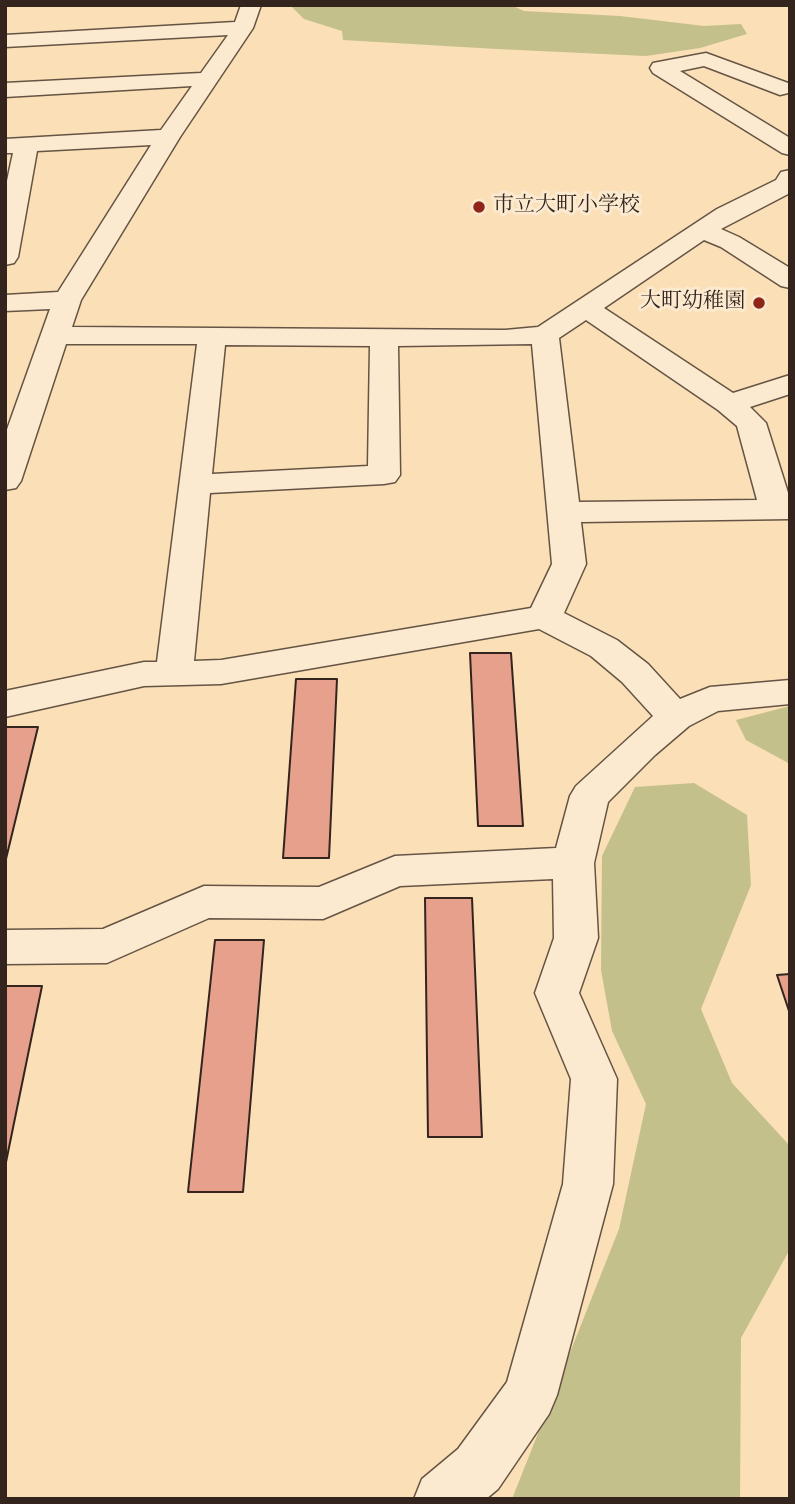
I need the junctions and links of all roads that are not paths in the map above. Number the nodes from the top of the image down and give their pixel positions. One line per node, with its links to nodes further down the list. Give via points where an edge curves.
1 (247, 16): 2 (street); 3 (street)
2 (5, 41)
3 (208, 79): 4 (street); 6 (street)
4 (5, 90)
5 (778, 90): 8 (street, via 706,59 661,68)
6 (168, 137): 7 (street); 14 (street)
7 (16, 145): 10 (street)
8 (790, 148)
9 (790, 177): 11 (street, via 786,185)
10 (9, 216): 12 (street)
11 (702, 230): 13 (street); 16 (street)
12 (5, 257)
13 (790, 280)
14 (67, 300): 15 (street); 17 (street)
15 (5, 303)
16 (583, 309): 18 (street); 22 (street)
17 (55, 335): 19 (street); 23 (street)
18 (545, 335): 20 (street); 26 (street)
19 (212, 336): 20 (street); 24 (street)
20 (384, 337): 24 (street, via 384,475)
21 (790, 384): 22 (street)
22 (729, 404): 25 (street, via 751,424)
23 (5, 481)
24 (196, 484): 28 (street)
25 (783, 509): 26 (street)
26 (563, 512): 27 (street, via 569,564)
27 (544, 617): 28 (street, via 221,672); 31 (street, via 604,648)
28 (174, 673): 30 (street, via 144,674)
29 (790, 692): 31 (street, via 709,699)
30 (5, 704)
31 (676, 717): 32 (street, via 590,796)
32 (573, 863): 33 (street, via 395,871 323,903 204,902 107,946); 34 (street, via 576,937 557,993 594,1079 588,1184 530,1395 478,1469)
33 (5, 947)
34 (442, 1499)

